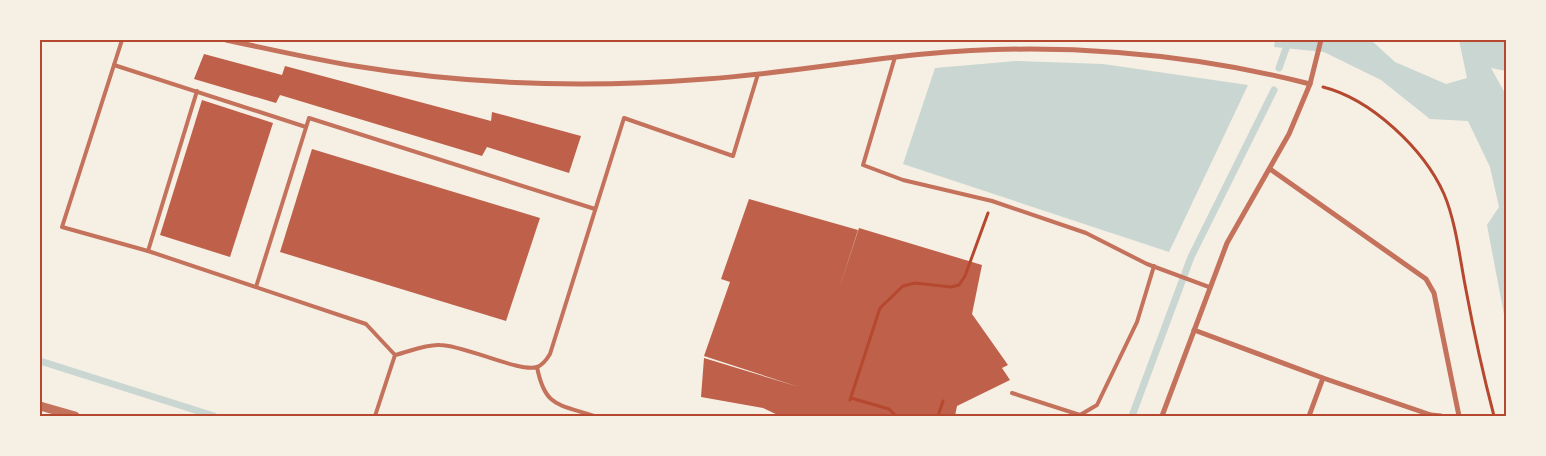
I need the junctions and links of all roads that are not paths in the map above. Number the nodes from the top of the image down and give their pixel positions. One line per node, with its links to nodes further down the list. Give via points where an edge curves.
1 (122, 40): 5 (lane)
2 (226, 40): 6 (street, via 356,66 463,78 623,83)
3 (1322, 40): 7 (street)
4 (895, 58): 6 (street); 7 (street, via 990,50 1072,51 1217,65); 13 (lane, via 863,165 903,180 992,200 1086,233)
5 (114, 65): 8 (lane); 12 (lane, via 62,227)
6 (758, 74): 11 (lane, via 733,156 624,118)
7 (1310, 84): 10 (street)
8 (197, 91): 9 (lane); 12 (lane)
9 (306, 127): 11 (lane, via 309,118); 14 (lane)
10 (1270, 169): 15 (street, via 1227,243); 29 (street, via 1426,280 1434,292)
11 (595, 209): 18 (lane, via 550,354 546,362)
12 (148, 251): 14 (lane)
13 (1154, 266): 15 (lane); 25 (lane, via 1137,322 1098,405)
14 (256, 287): 17 (lane, via 366,324)
15 (1210, 287): 16 (street)
16 (1194, 330): 19 (street); 26 (street)
17 (395, 355): 18 (lane, via 438,344); 23 (lane)
18 (537, 368): 24 (lane, via 541,388 551,402)
19 (1323, 378): 27 (street); 28 (street)
20 (1012, 393): 25 (lane)
21 (40, 406): 22 (street)
22 (75, 416)
23 (375, 416)
24 (594, 416)
25 (1080, 416)
26 (1162, 416)
27 (1309, 416)
28 (1441, 416)
29 (1459, 416)

